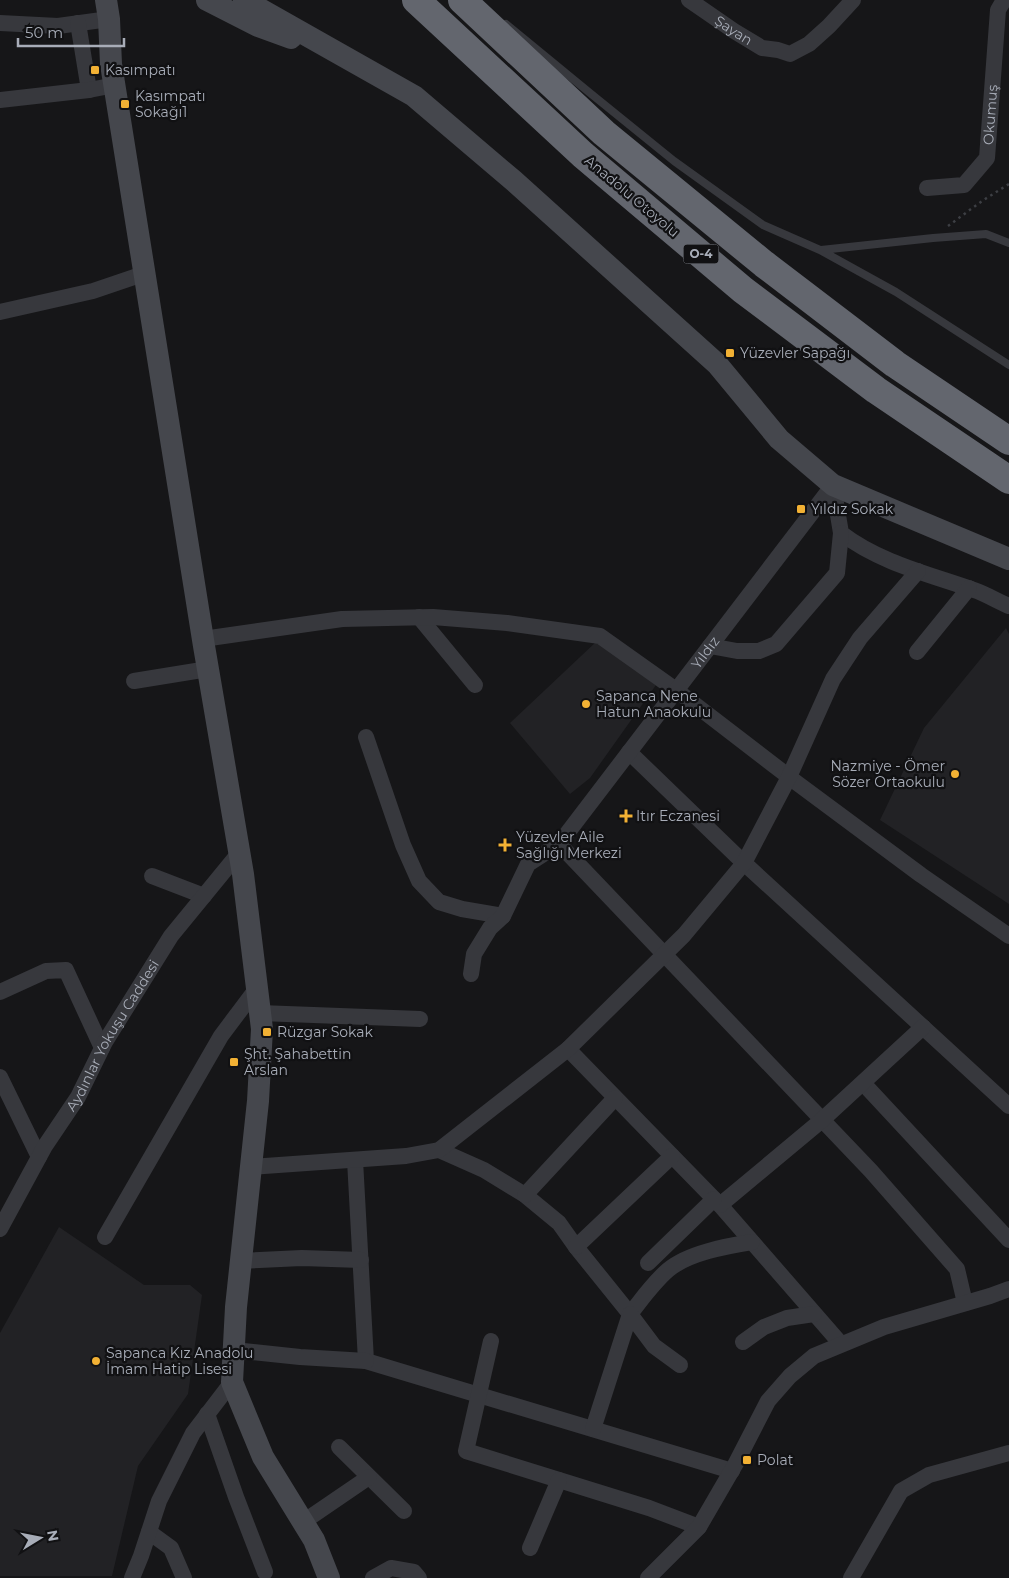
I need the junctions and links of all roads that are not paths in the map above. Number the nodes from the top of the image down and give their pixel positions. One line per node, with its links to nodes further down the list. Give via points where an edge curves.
1 (207, 0): 12 (street, via 258,26)
2 (244, 0): 12 (street)
3 (416, 0): 23 (highway, Anadolu Otoyolu / O-4, via 583,155 743,290 876,390)
4 (462, 0): 22 (highway, O-4, via 604,132 764,264 895,364)
5 (689, 0): 6 (street, Şayan, via 762,48 790,54 810,44)
6 (853, 0)
7 (1004, 0): 16 (street, Okumuş, via 998,10 986,158 964,185)
8 (108, 10): 11 (street); 13 (street)
9 (496, 16): 18 (lane, via 674,161 738,208 763,225)
10 (0, 23): 11 (street, via 58,26)
11 (78, 23): 14 (street)
12 (358, 63): 24 (street, via 414,96 514,181 717,364 779,439)
13 (115, 85): 14 (street); 19 (street)
14 (90, 90): 15 (street)
15 (0, 100)
16 (927, 188)
17 (1009, 243): 18 (lane, via 986,234)
18 (820, 250): 21 (lane, via 896,292)
19 (146, 274): 20 (street, via 93,291); 31 (street)
20 (0, 312)
21 (1009, 365)
22 (1009, 441)
23 (1009, 480)
24 (833, 486): 25 (street); 26 (street); 32 (street, Yıldız)
25 (840, 533): 27 (street, via 854,544); 32 (street, via 837,573 776,644 759,651)
26 (1009, 559)
27 (918, 571): 28 (street); 40 (street, via 860,638 833,679)
28 (969, 588): 29 (street); 33 (street)
29 (1009, 606)
30 (419, 617): 31 (street, via 342,618); 36 (street); 37 (street, via 508,623 600,636)
31 (203, 639): 34 (street)
32 (710, 646): 37 (street, Yıldız)
33 (918, 652)
34 (208, 669): 35 (street); 42 (street)
35 (134, 681)
36 (475, 684)
37 (676, 690): 39 (street, Yıldız); 40 (street)
38 (366, 738): 46 (street, via 403,845 419,880 440,902)
39 (630, 752): 41 (street, Yıldız); 43 (street)
40 (789, 776): 43 (street); 47 (street)
41 (559, 844): 46 (street, Yıldız, via 528,864); 48 (street)
42 (239, 853): 45 (street, Aydınlar Yokuşu Caddesi); 50 (street)
43 (744, 863): 48 (street, via 684,936); 54 (street)
44 (152, 876): 45 (street)
45 (204, 896): 55 (street, Aydınlar Yokuşu Caddesi, via 171,936)
46 (502, 916): 49 (street, Yıldız, via 490,928 474,954)
47 (1009, 936)
48 (664, 955): 56 (street); 61 (street)
49 (471, 974)
50 (257, 988): 52 (street); 70 (street, via 221,1036)
51 (0, 992): 55 (street, via 46,971 66,970)
52 (260, 1013): 53 (street); 66 (street, via 258,1101)
53 (420, 1019)
54 (923, 1027): 58 (street); 60 (street)
55 (102, 1048): 64 (street, Aydınlar Yokuşu Caddesi, via 78,1097)
56 (568, 1049): 59 (street); 62 (street)
57 (0, 1077): 64 (street)
58 (863, 1082): 61 (street); 71 (street)
59 (615, 1098): 63 (street); 67 (street)
60 (1009, 1106)
61 (822, 1120): 68 (street); 78 (street, via 957,1270)
62 (439, 1150): 65 (street); 67 (street, via 484,1170)
63 (672, 1156): 68 (street); 73 (street)
64 (39, 1157): 69 (street, Aydınlar Yokuşu Caddesi)
65 (355, 1160): 66 (street); 74 (street)
66 (251, 1167): 75 (street)
67 (525, 1195): 73 (street, via 559,1222)
68 (717, 1202): 72 (street); 76 (street)
69 (0, 1229)
70 (104, 1237)
71 (1009, 1240)
72 (752, 1242): 79 (street, via 697,1255 670,1269); 80 (street)
73 (576, 1246): 79 (street)
74 (360, 1260): 75 (street); 85 (street)
75 (240, 1261): 84 (street)
76 (648, 1263)
77 (1009, 1289): 78 (street)
78 (965, 1303): 83 (street, via 884,1327)
79 (630, 1314): 86 (street, via 654,1346); 90 (street)
80 (814, 1314): 82 (street, via 764,1326); 83 (street)
81 (491, 1342): 88 (street)
82 (744, 1342)
83 (841, 1344): 93 (street, via 814,1356 768,1401)
84 (234, 1350): 85 (street); 87 (street)
85 (366, 1361): 88 (street)
86 (680, 1365)
87 (232, 1382): 89 (street); 97 (street, via 263,1456)
88 (478, 1395): 90 (street); 95 (street, via 466,1451)
89 (207, 1414): 99 (street, via 193,1433 159,1502); 101 (street)
90 (593, 1429): 93 (street)
91 (339, 1447): 94 (street)
92 (1009, 1453): 108 (street, via 929,1475 901,1491)
93 (732, 1471): 98 (street)
94 (369, 1477): 96 (street); 97 (street)
95 (560, 1480): 98 (street); 100 (street)
96 (404, 1511)
97 (303, 1522): 104 (street)
98 (699, 1527): 107 (street)
99 (149, 1532): 102 (street); 103 (street, via 171,1548)
100 (530, 1548)
101 (265, 1572)
102 (132, 1578)
103 (184, 1578)
104 (329, 1578)
105 (373, 1578): 106 (street, via 391,1568 414,1572)
106 (419, 1578)
107 (648, 1578)
108 (851, 1578)

